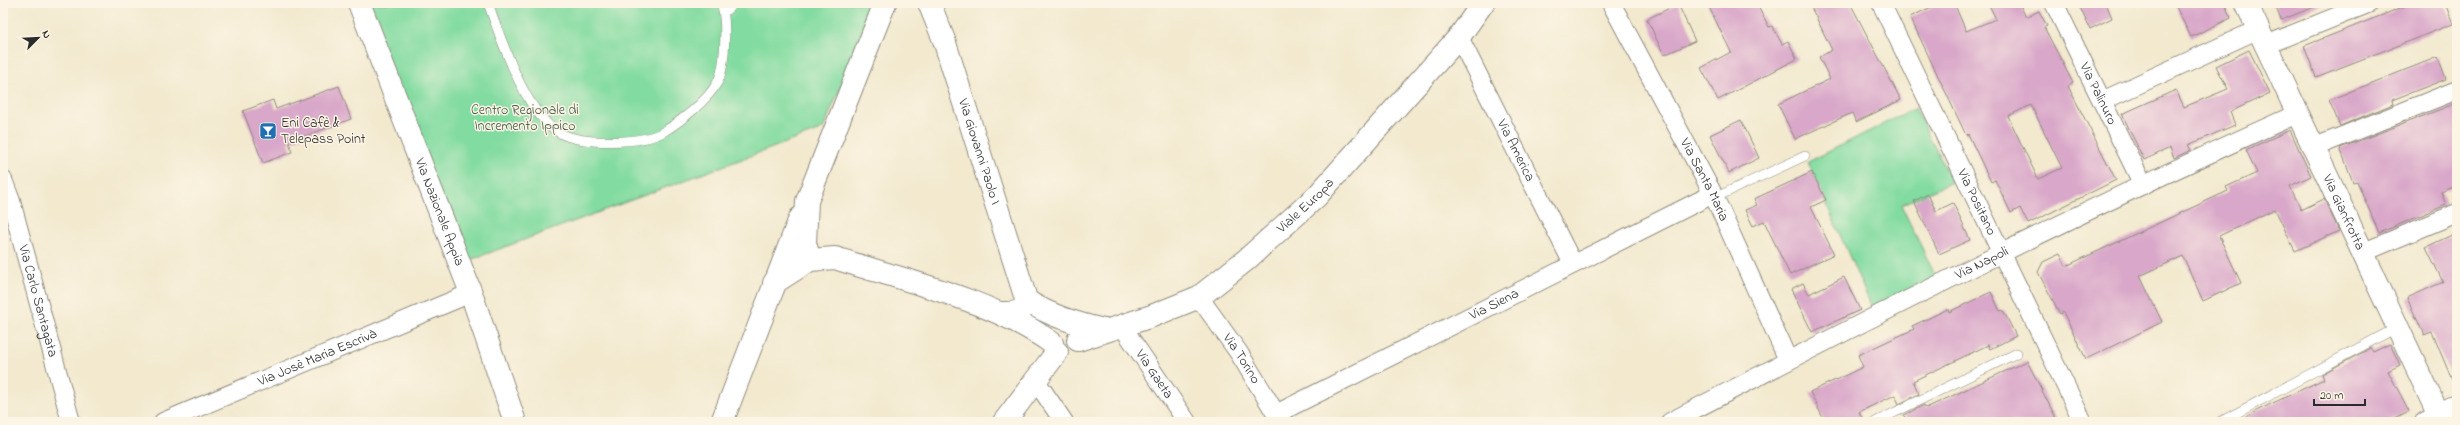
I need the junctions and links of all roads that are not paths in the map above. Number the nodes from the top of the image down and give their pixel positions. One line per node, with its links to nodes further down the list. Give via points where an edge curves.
1 (359, 3): 30 (street, Via Nazionale Appia)
2 (488, 3): 12 (lane, via 505,48 535,111 559,133 589,142 631,140 662,132 695,108 718,83 725,47)
3 (735, 3): 12 (lane)
4 (929, 3): 32 (street, Via Giovanni Paolo I, via 944,40)
5 (1483, 3): 13 (street, Viale Europa)
6 (1611, 3): 22 (street, Via Santa Maria)
7 (1881, 3): 26 (street, Via Positano)
8 (2054, 3): 16 (street, Via Palinuro)
9 (2246, 3): 14 (street, Via Gianfrotta)
10 (2370, 3): 14 (street)
11 (885, 4): 23 (street)
12 (723, 7)
13 (1459, 37): 28 (street, Via America); 31 (street, Viale Europa, via 1317,196 1246,260)
14 (2262, 37): 16 (street); 17 (street, Via Gianfrotta)
15 (2457, 90): 18 (street)
16 (2102, 101): 21 (street, Via Palinuro)
17 (2299, 113): 18 (street, Via Gianfrotta); 21 (street, Via Napoli)
18 (2315, 148): 25 (street, Via Gianfrotta)
19 (1805, 156): 22 (lane)
20 (3, 180): 42 (street, Via Carlo Santagata, via 11,201)
21 (2143, 185): 26 (street, Via Napoli)
22 (1713, 196): 28 (street, Via Siena); 38 (street, Via Santa Maria)
23 (807, 201): 27 (street, via 805,243); 29 (street)
24 (2457, 213): 25 (street)
25 (2364, 252): 34 (street, Via Gianfrotta)
26 (2002, 254): 38 (street, Via Napoli); 51 (street, Via Positano)
27 (810, 260): 29 (street); 33 (street, via 835,258)
28 (1573, 264): 41 (street, Via Siena)
29 (774, 283): 45 (street)
30 (471, 293): 43 (street, Via Josè Maria Escrivà); 44 (street, Via Nazionale Appia)
31 (1199, 297): 35 (street, Viale Europa); 41 (street, Via Torino, via 1239,353)
32 (1027, 301): 33 (street, via 1024,309 1016,313); 35 (street, via 1046,313 1071,322)
33 (1002, 312): 36 (street)
34 (2398, 327): 40 (street, Via Gianfrotta); 52 (lane)
35 (1113, 328): 36 (street, Viale Europa, via 1078,340 1074,332 1066,329 1057,331); 48 (street, Via Gaeta)
36 (1055, 348): 39 (street)
37 (2017, 353): 50 (lane)
38 (1788, 360): 49 (street, Via Napoli)
39 (1036, 381): 46 (street); 47 (street)
40 (2440, 416)
41 (1278, 418)
42 (71, 422)
43 (162, 422)
44 (515, 422)
45 (722, 422)
46 (1004, 422)
47 (1064, 422)
48 (1187, 422)
49 (1670, 422)
50 (1875, 422)
51 (2083, 422)
52 (2220, 422)

